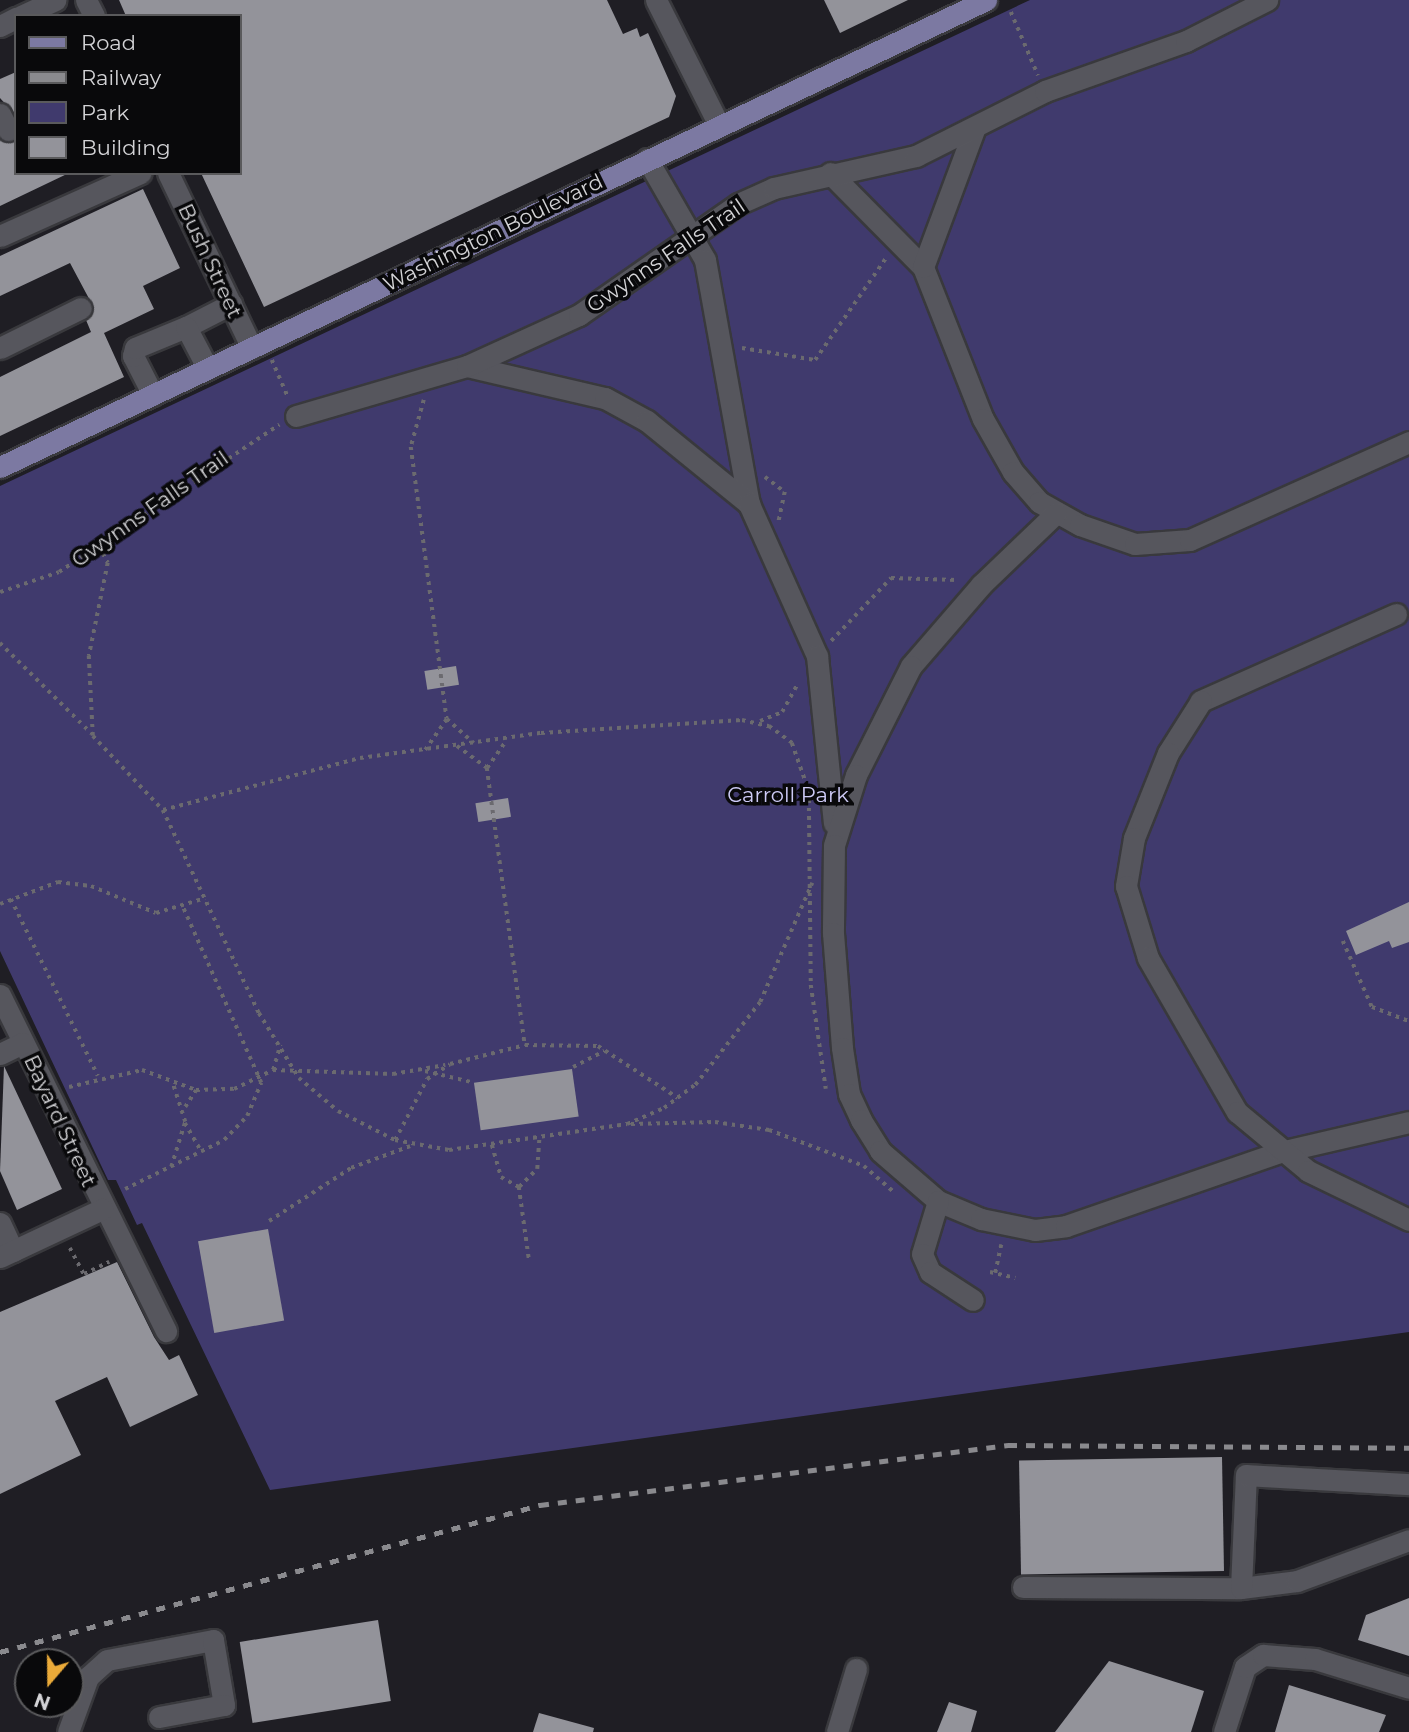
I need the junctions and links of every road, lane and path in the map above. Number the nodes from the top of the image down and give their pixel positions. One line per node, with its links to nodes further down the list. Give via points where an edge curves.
1 (55, 0): 6 (street)
2 (656, 0): 8 (street)
3 (986, 0): 8 (main road, Washington Boulevard)
4 (1267, 0): 7 (street, Gwynns Falls Trail, via 1186,41)
5 (1011, 12): 7 (path)
6 (25, 14)
7 (1045, 91): 9 (street, Gwynns Falls Trail)
8 (719, 125): 10 (main road, Washington Boulevard)
9 (974, 130): 11 (street, Gwynns Falls Trail, via 916,156); 17 (street)
10 (647, 159): 15 (street); 23 (main road, Washington Boulevard)
11 (830, 173): 15 (street, Gwynns Falls Trail, via 738,204); 16 (street)
12 (136, 175): 14 (street)
13 (170, 175): 18 (street, Bush Street)
14 (0, 236)
15 (692, 236): 21 (street, via 705,260); 24 (street, Gwynns Falls Trail, via 579,315)
16 (897, 242): 17 (street); 21 (path, via 815,360)
17 (923, 267): 32 (street, via 983,419 1013,472)
18 (231, 304): 20 (street); 23 (street, Bush Street)
19 (81, 307): 22 (street)
20 (186, 327): 25 (street); 27 (street, via 135,348 133,356)
21 (719, 344): 31 (street)
22 (0, 348)
23 (251, 348): 25 (main road, Washington Boulevard); 28 (path, via 273,360)
24 (467, 366): 26 (street, Gwynns Falls Trail); 31 (street, via 604,398 647,421)
25 (208, 369): 27 (main road, Washington Boulevard)
26 (418, 379): 28 (street, Gwynns Falls Trail); 40 (path, via 424,401 411,447)
27 (153, 395): 30 (main road, Washington Boulevard)
28 (296, 416): 33 (path, Gwynns Falls Trail)
29 (1409, 442): 32 (street, via 1249,517 1164,546 1105,537)
30 (0, 467)
31 (750, 503): 49 (street, via 817,656 833,768)
32 (1056, 513): 49 (street, via 981,585 911,666 856,775)
33 (99, 546): 35 (path, Gwynns Falls Trail, via 59,572); 42 (path, via 108,563 89,656)
34 (968, 580): 38 (path, via 891,578)
35 (0, 592)
36 (1396, 614): 85 (street, via 1201,701 1168,753 1128,863 1139,934 1178,1017 1237,1112)
37 (0, 643): 42 (path)
38 (827, 645)
39 (798, 683): 41 (path, via 782,712)
40 (447, 719): 44 (path); 46 (path)
41 (758, 722): 43 (path, via 575,729); 50 (path, via 792,743 805,776)
42 (93, 736): 48 (path)
43 (505, 742): 44 (path); 47 (path)
44 (476, 744): 45 (path)
45 (456, 746): 46 (path); 47 (path)
46 (425, 750): 48 (path, via 350,761)
47 (487, 768): 60 (path)
48 (163, 810): 51 (path)
49 (834, 845): 50 (path); 90 (street, via 833,933 849,1094 880,1151)
50 (807, 892): 75 (path, via 760,1002)
51 (205, 898): 54 (path); 59 (path)
52 (11, 899): 53 (path); 54 (path, via 67,882 102,890 142,912); 69 (path)
53 (0, 904)
54 (183, 908): 70 (path)
55 (1343, 941): 57 (path, via 1373,1007)
56 (0, 995): 58 (street, Bayard Street)
57 (1409, 1021)
58 (23, 1043): 62 (street); 91 (street, Bayard Street)
59 (280, 1045): 65 (path); 66 (path)
60 (525, 1045): 61 (path, via 591,1044); 63 (path)
61 (610, 1052): 64 (path, via 595,1052); 75 (path)
62 (0, 1054)
63 (450, 1064): 67 (path); 68 (path)
64 (573, 1067)
65 (273, 1070): 66 (path); 70 (path)
66 (295, 1070): 67 (path); 81 (path, via 316,1096)
67 (424, 1071): 68 (path)
68 (435, 1074): 72 (path); 81 (path, via 416,1093)
69 (98, 1076): 71 (path, via 142,1070); 73 (path)
70 (260, 1078): 74 (path, via 234,1089); 84 (path, via 239,1128)
71 (171, 1080): 74 (path); 76 (path)
72 (471, 1082)
73 (69, 1087)
74 (196, 1090): 76 (path)
75 (678, 1098): 79 (path)
76 (184, 1109): 77 (path)
77 (185, 1122): 84 (path); 86 (path)
78 (1409, 1122): 85 (street)
79 (627, 1124): 80 (path); 89 (path, via 715,1122 769,1130 864,1166)
80 (539, 1137): 82 (path); 87 (path, via 537,1169)
81 (395, 1140): 83 (path)
82 (492, 1144): 83 (path, via 449,1150); 87 (path, via 500,1178)
83 (412, 1145): 93 (path, via 351,1167)
84 (202, 1152): 86 (path)
85 (1280, 1152): 90 (street, via 1066,1226 1011,1228); 92 (street)
86 (171, 1167): 88 (path)
87 (519, 1187): 101 (path)
88 (125, 1189)
89 (904, 1199)
90 (938, 1201): 105 (street, via 922,1254 930,1272)
91 (102, 1209): 99 (street); 106 (street, Bayard Street, via 115,1221)
92 (1409, 1220)
93 (269, 1222)
94 (0, 1223): 99 (street)
95 (992, 1238): 96 (path)
96 (1002, 1241): 97 (path); 103 (path)
97 (1014, 1241)
98 (71, 1248): 100 (path, via 84,1274)
99 (6, 1254)
100 (118, 1258)
101 (529, 1259)
102 (989, 1272): 103 (path)
103 (995, 1273): 104 (path)
104 (1016, 1278)
105 (973, 1300)
106 (166, 1331)
107 (1409, 1484): 110 (street, via 1246,1475)
108 (1409, 1541): 110 (street, via 1297,1581)
109 (1023, 1587): 110 (street)
110 (1241, 1588)
111 (856, 1669): 115 (street)
112 (1409, 1688): 116 (street, via 1315,1658 1263,1655 1245,1667)
113 (159, 1717): 114 (street, via 224,1705 213,1640 107,1660 88,1677)
114 (68, 1732)
115 (836, 1732)
116 (1224, 1732)

